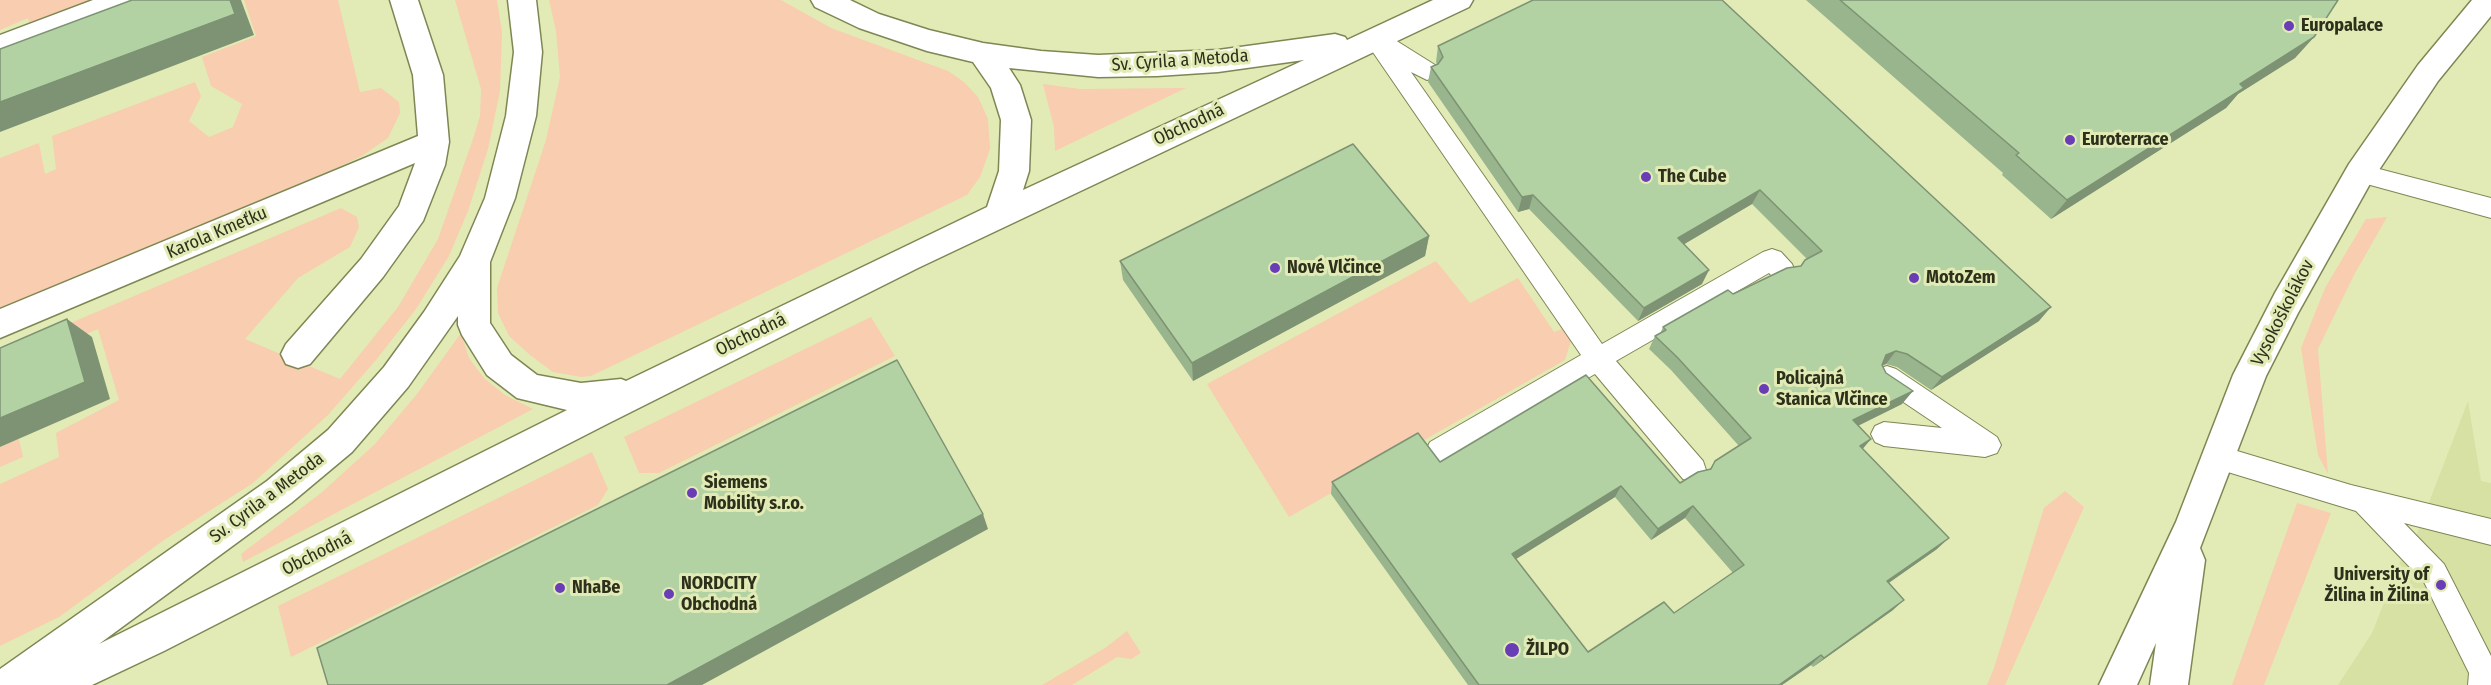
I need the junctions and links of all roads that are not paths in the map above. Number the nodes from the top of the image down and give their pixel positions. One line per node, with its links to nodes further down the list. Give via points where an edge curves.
1 (122, 0): 8 (street)
2 (404, 0): 11 (street, via 428,75)
3 (522, 0): 15 (street, Sv. Cyrila a Metoda, via 528,52 521,116 500,198)
4 (825, 0): 9 (street, Sv. Cyrila a Metoda, via 869,21)
5 (1459, 0): 7 (street, Obchodná)
6 (2488, 0): 12 (street, Vysokoškolákov, via 2428,73)
7 (1376, 39): 9 (street, Sv. Cyrila a Metoda, via 1218,61 1156,65 1098,66); 10 (lane); 14 (street, Obchodná); 19 (lane)
8 (0, 46)
9 (983, 54): 14 (street, via 1005,85 1016,120 1014,171)
10 (1427, 71)
11 (434, 142): 17 (street, Karola Kmeťku); 18 (street, via 430,165 412,212 372,268)
12 (2360, 173): 13 (lane); 24 (street, Vysokoškolákov, via 2286,303 2250,375)
13 (2491, 208)
14 (1001, 213): 21 (street, Obchodná)
15 (474, 262): 21 (street, Sv. Cyrila a Metoda, via 474,325 500,365 529,388 581,398); 29 (street, Sv. Cyrila a Metoda, via 396,377 340,441 279,492)
16 (1783, 271): 19 (lane, via 1772,259)
17 (0, 324)
18 (298, 354)
19 (1598, 359): 23 (lane); 25 (lane)
20 (1887, 377): 22 (lane, via 1989,445)
21 (635, 393): 30 (street, Obchodná)
22 (1884, 434)
23 (1439, 450)
24 (2217, 457): 26 (lane); 27 (street, Vysokoškolákov)
25 (1693, 470)
26 (2364, 500): 28 (lane); 33 (lane, via 2434,573 2484,672)
27 (2192, 526): 31 (street, Vysokoškolákov); 32 (street, Vysokoškolákov)
28 (2491, 532)
29 (10, 685)
30 (51, 685)
31 (2118, 685)
32 (2169, 685)
33 (2483, 685)

